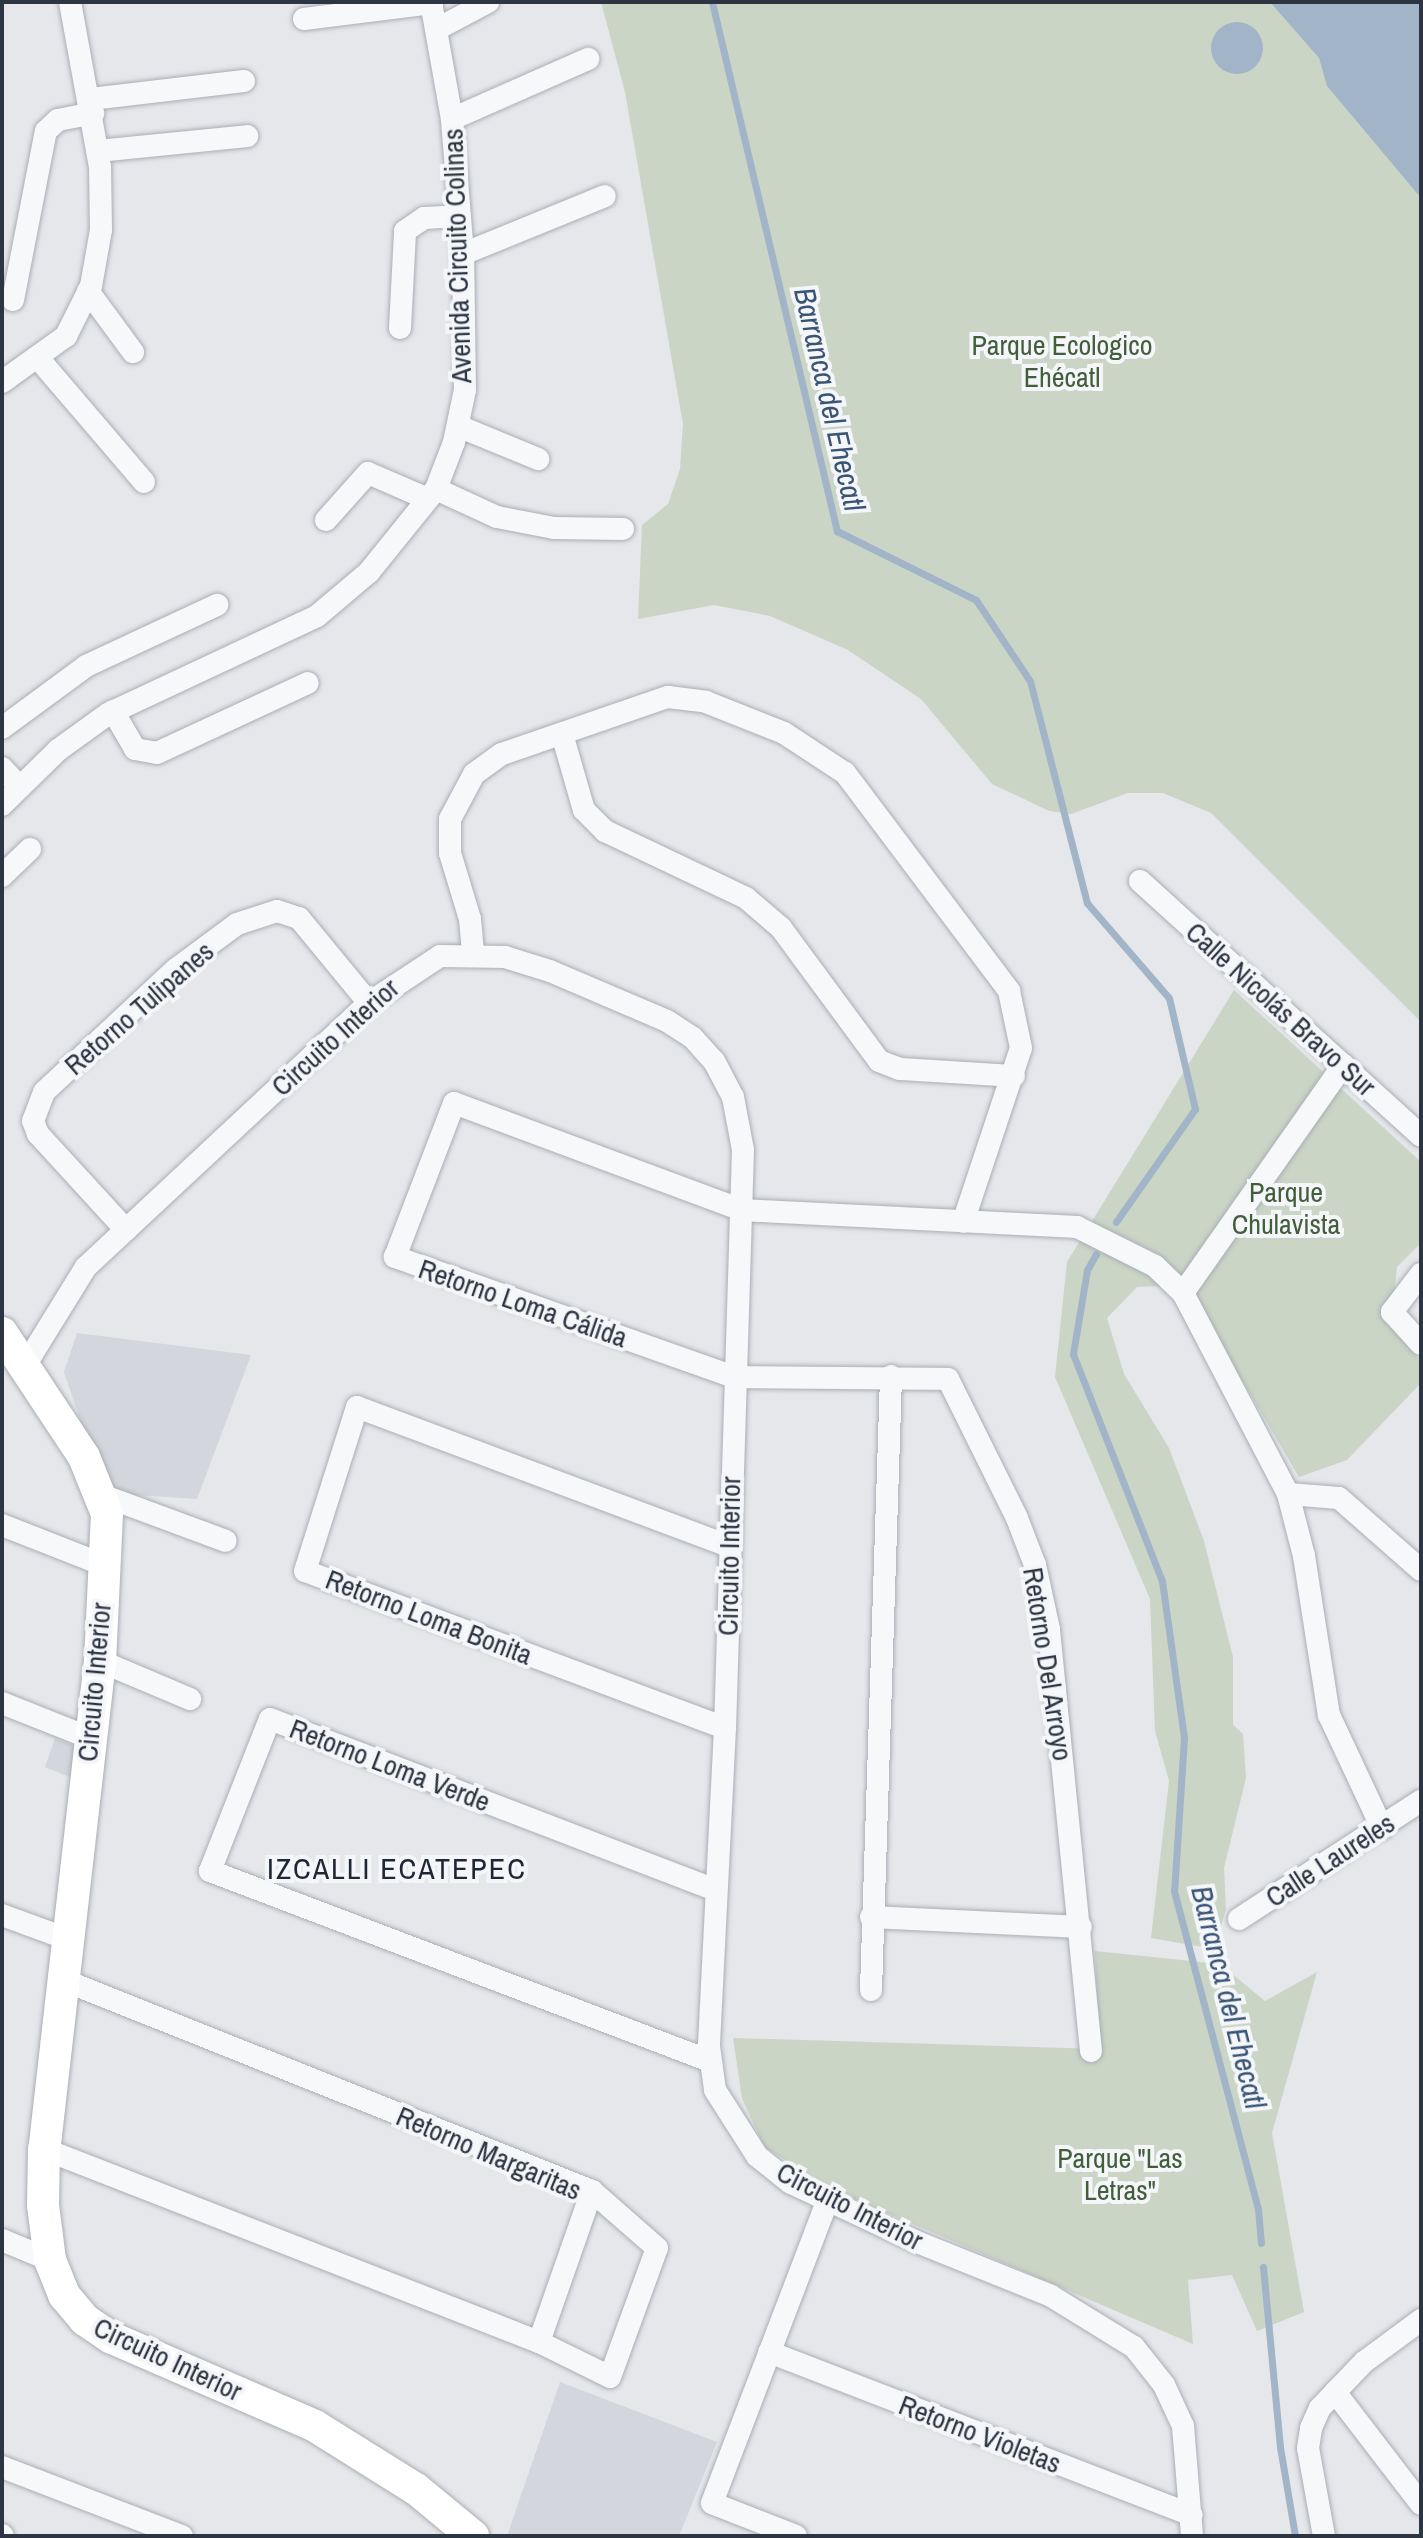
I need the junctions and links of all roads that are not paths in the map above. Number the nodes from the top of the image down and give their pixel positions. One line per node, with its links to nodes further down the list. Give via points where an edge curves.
1 (70, 2): 8 (street)
2 (488, 2): 5 (street)
3 (431, 3): 4 (street); 5 (street, Avenida Circuito Colinas)
4 (304, 19)
5 (437, 29): 9 (street, Avenida Circuito Colinas)
6 (588, 59): 9 (street)
7 (244, 81): 8 (street)
8 (92, 106): 11 (street); 16 (street, via 46,131)
9 (452, 119): 13 (street, Avenida Circuito Colinas)
10 (247, 136): 11 (street)
11 (98, 151): 15 (street, via 101,230)
12 (605, 196): 14 (street)
13 (460, 216): 14 (street, Avenida Circuito Colinas); 17 (street, via 424,218 405,231)
14 (463, 254): 21 (street, Avenida Circuito Colinas, via 465,390)
15 (88, 291): 18 (street); 19 (street, via 66,336)
16 (13, 300)
17 (400, 328)
18 (133, 352)
19 (38, 358): 20 (street); 23 (street)
20 (2, 382)
21 (458, 426): 22 (street); 24 (street, Avenida Circuito Colinas)
22 (538, 459)
23 (144, 482)
24 (432, 494): 25 (street, via 368,473); 26 (street, via 497,517 554,528); 29 (street, Avenida Circuito Colinas, via 369,572 317,616)
25 (326, 520)
26 (623, 529)
27 (217, 605): 30 (street, via 86,666)
28 (308, 683): 29 (street, via 157,753 135,749)
29 (113, 711): 33 (street, Avenida Circuito Colinas, via 58,750)
30 (2, 728)
31 (562, 734): 38 (street, via 502,754 459,793 450,819 450,853 470,919); 41 (street, via 584,810 605,831 746,898 790,938 879,1061 900,1069); 41 (street, via 668,697 706,702 784,733 845,773 1009,991 1021,1048)
32 (2, 768): 33 (street)
33 (20, 787): 34 (street, Avenida Circuito Colinas)
34 (2, 805)
35 (30, 849): 36 (street)
36 (2, 876)
37 (1140, 881): 40 (street, Calle Nicolás Bravo Sur)
38 (473, 953): 39 (street, Circuito Interior, via 440,956 402,976); 43 (street, Circuito Interior, via 550,971 667,1021 693,1038 714,1061 733,1097 743,1150)
39 (369, 1003): 45 (street, Circuito Interior); 45 (street, Retorno Tulipanes, via 299,918 277,911 237,924 176,969 77,1061 44,1092 33,1121 38,1134)
40 (1343, 1065): 42 (street, Calle Nicolás Bravo Sur); 47 (street)
41 (1014, 1076): 44 (street)
42 (1421, 1136)
43 (742, 1210): 44 (street); 52 (street, Circuito Interior); 52 (street, Retorno Loma Cálida, via 454,1103 395,1257)
44 (963, 1222): 47 (street, via 1077,1227 1131,1250)
45 (126, 1230): 50 (street, Circuito Interior, via 86,1267)
46 (1421, 1274): 49 (street, via 1392,1312)
47 (1183, 1293): 54 (street)
48 (2, 1333): 50 (main road)
49 (1421, 1344)
50 (26, 1364): 53 (main road, Circuito Interior, via 84,1457)
51 (891, 1376): 52 (street, Retorno Del Arroyo); 69 (street); 71 (street, Retorno Del Arroyo, via 948,1379 1035,1565 1049,1629)
52 (734, 1377): 57 (street, Circuito Interior)
53 (99, 1494): 56 (street); 58 (main road, Circuito Interior, via 107,1514)
54 (1288, 1494): 59 (street, via 1339,1498); 66 (street, via 1304,1556 1329,1715)
55 (2, 1525): 58 (street)
56 (226, 1541)
57 (728, 1546): 63 (street, Circuito Interior); 63 (street, Retorno Loma Bonita, via 357,1407 305,1571)
58 (104, 1565): 60 (main road, Circuito Interior)
59 (1421, 1570)
60 (100, 1661): 61 (street); 64 (main road, Circuito Interior)
61 (190, 1699)
62 (2, 1703): 64 (street)
63 (725, 1728): 67 (street, Circuito Interior)
64 (90, 1738): 72 (main road, Circuito Interior)
65 (1421, 1801): 66 (street, Calle Laureles)
66 (1382, 1828): 70 (street, Calle Laureles)
67 (714, 1889): 76 (street, Circuito Interior); 76 (street, Retorno Loma Verde, via 270,1719 210,1871)
68 (2, 1915): 72 (street)
69 (871, 1917): 71 (street); 74 (street)
70 (1239, 1919)
71 (1081, 1927): 75 (street, Retorno Del Arroyo)
72 (65, 1938): 73 (main road, Circuito Interior)
73 (63, 1980): 77 (main road, Circuito Interior); 78 (street, Retorno Margaritas)
74 (871, 1990)
75 (1091, 2051)
76 (710, 2061): 79 (street, Circuito Interior, via 715,2090 757,2156 791,2183)
77 (44, 2149): 81 (main road, Circuito Interior, via 43,2205); 83 (street)
78 (592, 2191): 83 (street, Retorno Margaritas); 83 (street, via 657,2248 610,2377)
79 (828, 2200): 84 (street); 88 (street, Circuito Interior, via 1051,2296 1134,2347 1164,2385 1183,2426)
80 (2, 2240): 81 (street)
81 (50, 2260): 90 (main road, Circuito Interior, via 64,2295 103,2332 315,2426 416,2489)
82 (1421, 2320): 85 (street)
83 (539, 2342)
84 (769, 2352): 88 (street, Retorno Violetas); 91 (street, via 712,2503)
85 (1335, 2392): 87 (street); 92 (street, via 1311,2428 1308,2448)
86 (2, 2467): 89 (street)
87 (1421, 2504)
88 (1192, 2526)
89 (182, 2536)
90 (473, 2536)
91 (796, 2536)
92 (1324, 2536)

